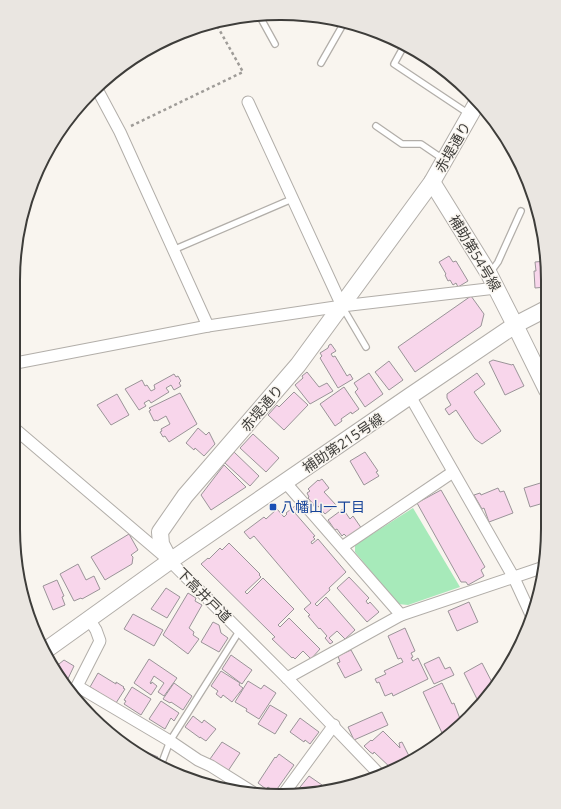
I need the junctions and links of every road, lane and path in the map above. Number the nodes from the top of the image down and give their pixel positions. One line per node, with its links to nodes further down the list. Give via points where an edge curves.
1 (262, 21): 4 (lane)
2 (341, 27): 6 (lane)
3 (218, 28): 11 (path, via 243,72)
4 (275, 44)
5 (402, 50): 9 (lane, via 394,64)
6 (321, 63)
7 (100, 93): 11 (street)
8 (248, 102): 14 (street)
9 (475, 108): 12 (street, 赤堤通り)
10 (376, 126): 12 (lane, via 402,144 421,144)
11 (120, 132): 16 (street)
12 (445, 160): 13 (street, 赤堤通り)
13 (432, 182): 17 (street, 補助第54号線); 18 (street, 赤堤通り)
14 (292, 199): 16 (lane); 18 (street)
15 (521, 211): 17 (lane, via 498,262)
16 (173, 250): 21 (street)
17 (493, 281): 18 (street); 20 (street, 補助第54号線)
18 (342, 306): 21 (street); 22 (lane); 30 (street, 赤堤通り, via 298,365 185,496 160,532 161,544)
19 (541, 311): 20 (street, 補助第215号線)
20 (515, 325): 24 (street, 補助第54号線); 25 (street, 補助第215号線)
21 (208, 326): 23 (street)
22 (366, 347)
23 (20, 362)
24 (541, 380)
25 (410, 396): 27 (street); 28 (street, 補助第215号線)
26 (20, 432): 30 (street, 下高井戸道)
27 (453, 472): 29 (street); 32 (street)
28 (285, 482): 29 (street); 30 (street, 補助第215号線)
29 (342, 547): 34 (street)
30 (170, 561): 35 (street); 36 (street, 下高井戸道)
31 (538, 569): 32 (street)
32 (514, 578): 33 (street); 34 (street)
33 (528, 608)
34 (401, 614): 38 (street)
35 (89, 619): 37 (street); 39 (street, via 100,642)
36 (240, 630): 38 (street, 下高井戸道); 42 (lane)
37 (49, 648)
38 (287, 678): 41 (street, 下高井戸道)
39 (76, 689)
40 (78, 692): 42 (street)
41 (334, 725): 44 (street, 下高井戸道); 46 (street)
42 (170, 741): 43 (lane); 45 (street)
43 (163, 761)
44 (376, 771)
45 (242, 786)
46 (287, 789)

